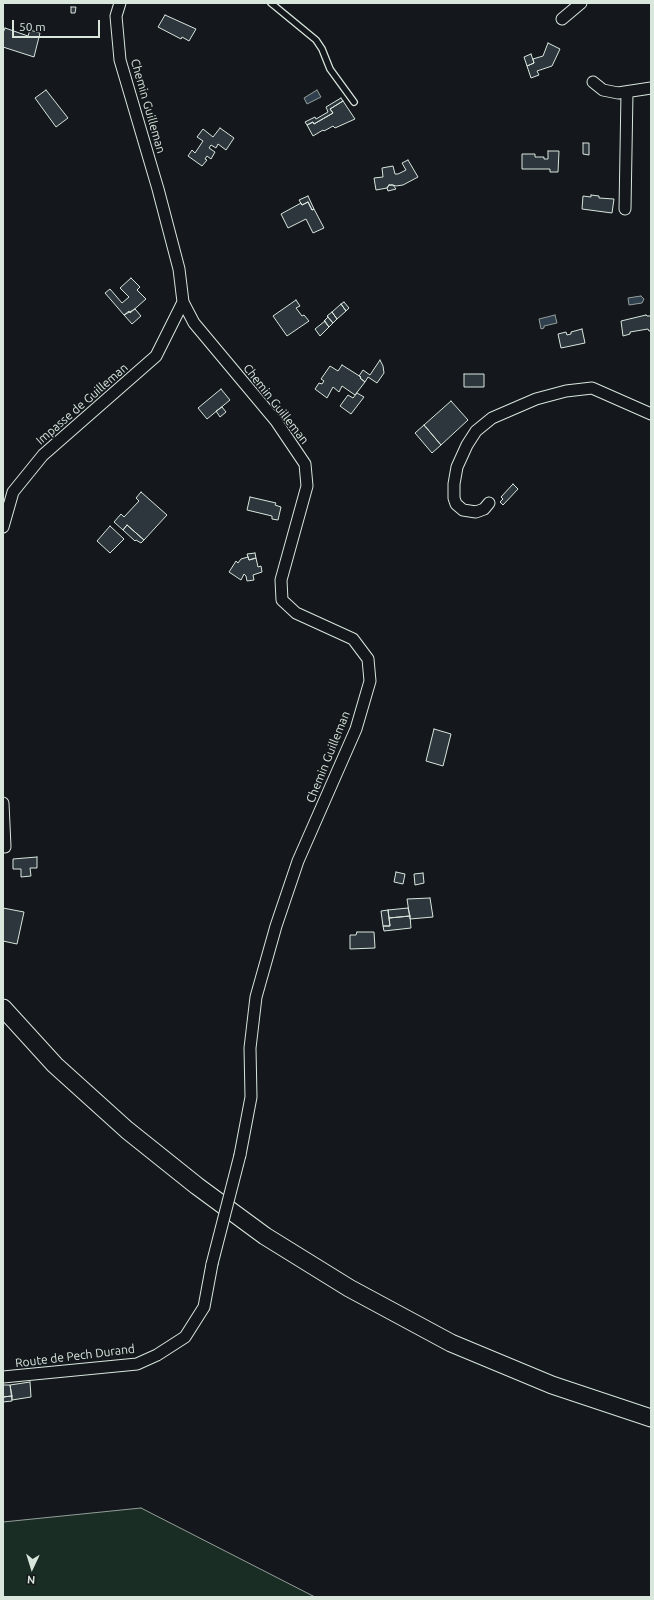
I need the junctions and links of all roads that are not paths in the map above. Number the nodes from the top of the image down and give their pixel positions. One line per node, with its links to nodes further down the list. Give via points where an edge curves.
1 (120, 3): 10 (street, Chemin Guilleman, via 116,16 120,60 179,269)
2 (271, 3): 8 (lane, via 316,40 330,69)
3 (581, 3): 4 (street)
4 (562, 19)
5 (593, 82): 7 (street, via 603,90)
6 (651, 88): 7 (street)
7 (627, 93): 9 (street)
8 (354, 102)
9 (625, 209)
10 (183, 302): 13 (street, Impasse de Guilleman, via 156,356 43,454 13,492); 17 (street, Chemin Guilleman, bridge, via 194,323 276,421 305,464 307,486 281,580 282,600 296,613 353,639 368,659 370,681 356,729 298,861 256,997 250,1048 251,1097 240,1155)
11 (651, 414): 12 (street, via 592,388 566,391 536,399 492,418 476,431 467,445 457,467 454,484 456,504 464,510 476,512 484,509)
12 (489, 503)
13 (3, 527)
14 (3, 803): 15 (street)
15 (5, 847)
16 (3, 1008): 19 (main road, via 55,1065 127,1130 265,1236 349,1288 451,1343 552,1385)
17 (212, 1264): 18 (street, Route de Pech Durand, via 204,1307 185,1337 157,1356 137,1364)
18 (3, 1377)
19 (651, 1418)

